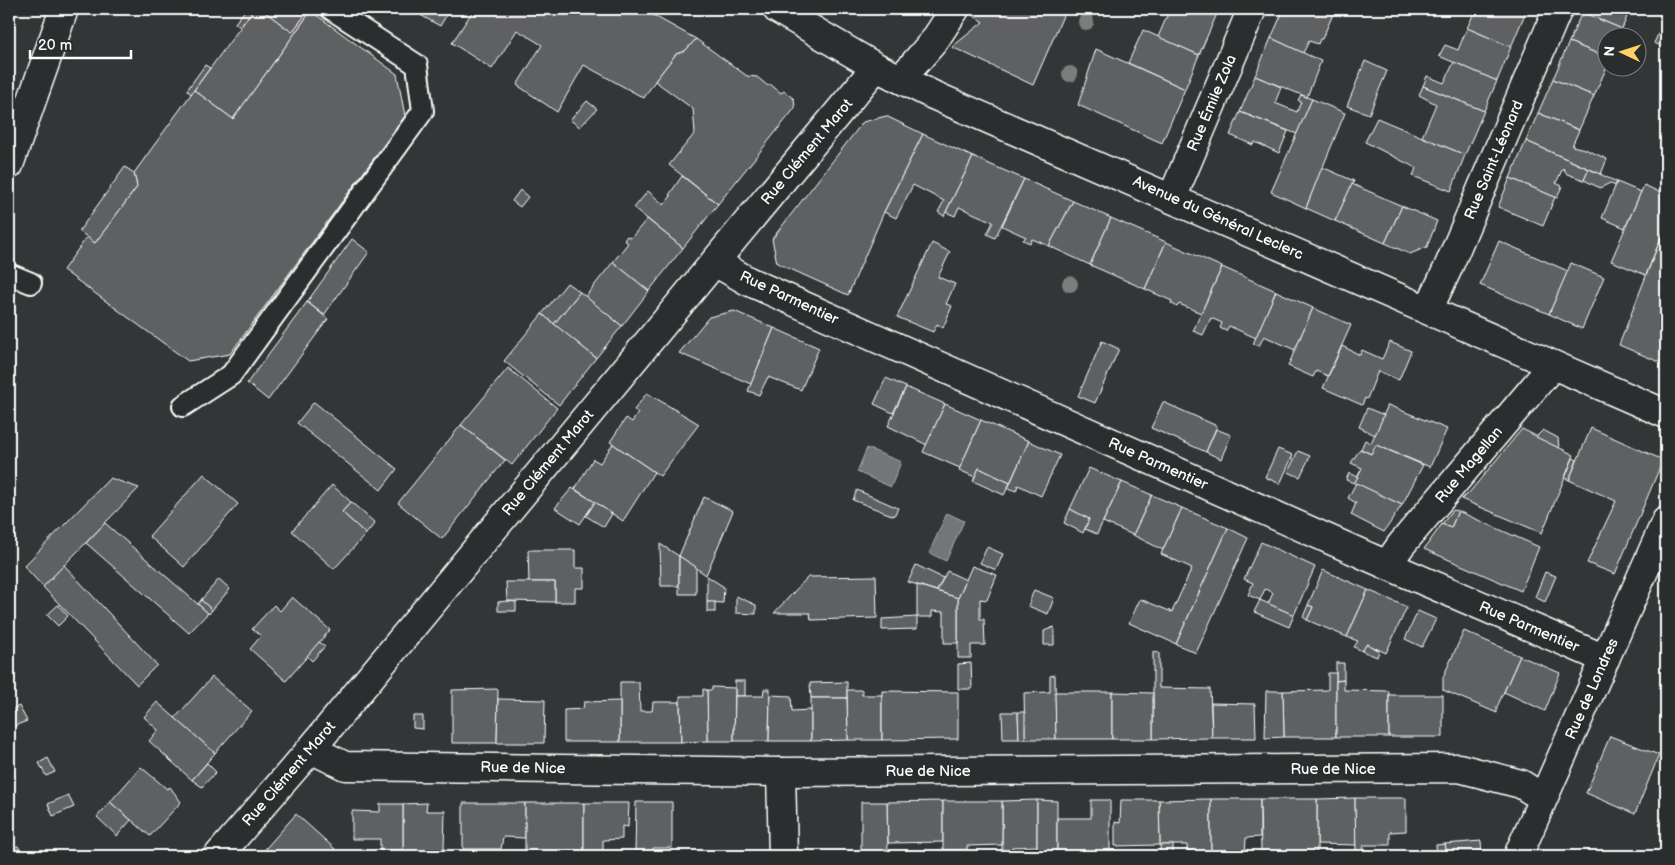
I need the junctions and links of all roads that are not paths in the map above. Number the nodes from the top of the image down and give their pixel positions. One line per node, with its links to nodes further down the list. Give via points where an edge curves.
1 (64, 9): 9 (street)
2 (331, 9): 17 (lane, via 416,66 423,111 231,375)
3 (777, 9): 7 (street, Avenue du Général Leclerc)
4 (955, 9): 8 (street, via 934,41)
5 (1252, 9): 11 (street, Rue Émile Zola)
6 (1558, 9): 15 (street, Rue Saint-Léonard)
7 (876, 67): 8 (street, Avenue du Général Leclerc); 12 (street, Rue Clément Marot)
8 (901, 79): 11 (street, Avenue du Général Leclerc)
9 (14, 136): 10 (street)
10 (9, 165)
11 (1172, 198): 15 (street, Avenue du Général Leclerc)
12 (715, 262): 20 (street, Rue Parmentier, via 757,285); 22 (street, Rue Clément Marot)
13 (9, 274): 14 (lane)
14 (31, 283)
15 (1428, 310): 16 (street, Avenue du Général Leclerc)
16 (1553, 365): 18 (street, Avenue du Général Leclerc); 20 (street, Rue Magellan, via 1401,545)
17 (183, 406)
18 (1666, 414)
19 (1666, 521): 21 (street, Rue de Londres)
20 (1388, 566): 21 (street, Rue Parmentier)
21 (1605, 659): 24 (street, Rue de Londres)
22 (311, 749): 23 (street, Rue de Nice, via 345,766); 25 (street, Rue Clément Marot)
23 (781, 772): 24 (street, Rue de Nice, via 1459,768 1521,784); 26 (street)
24 (1543, 798): 27 (street, Rue de Londres)
25 (218, 856)
26 (783, 856)
27 (1519, 856)

